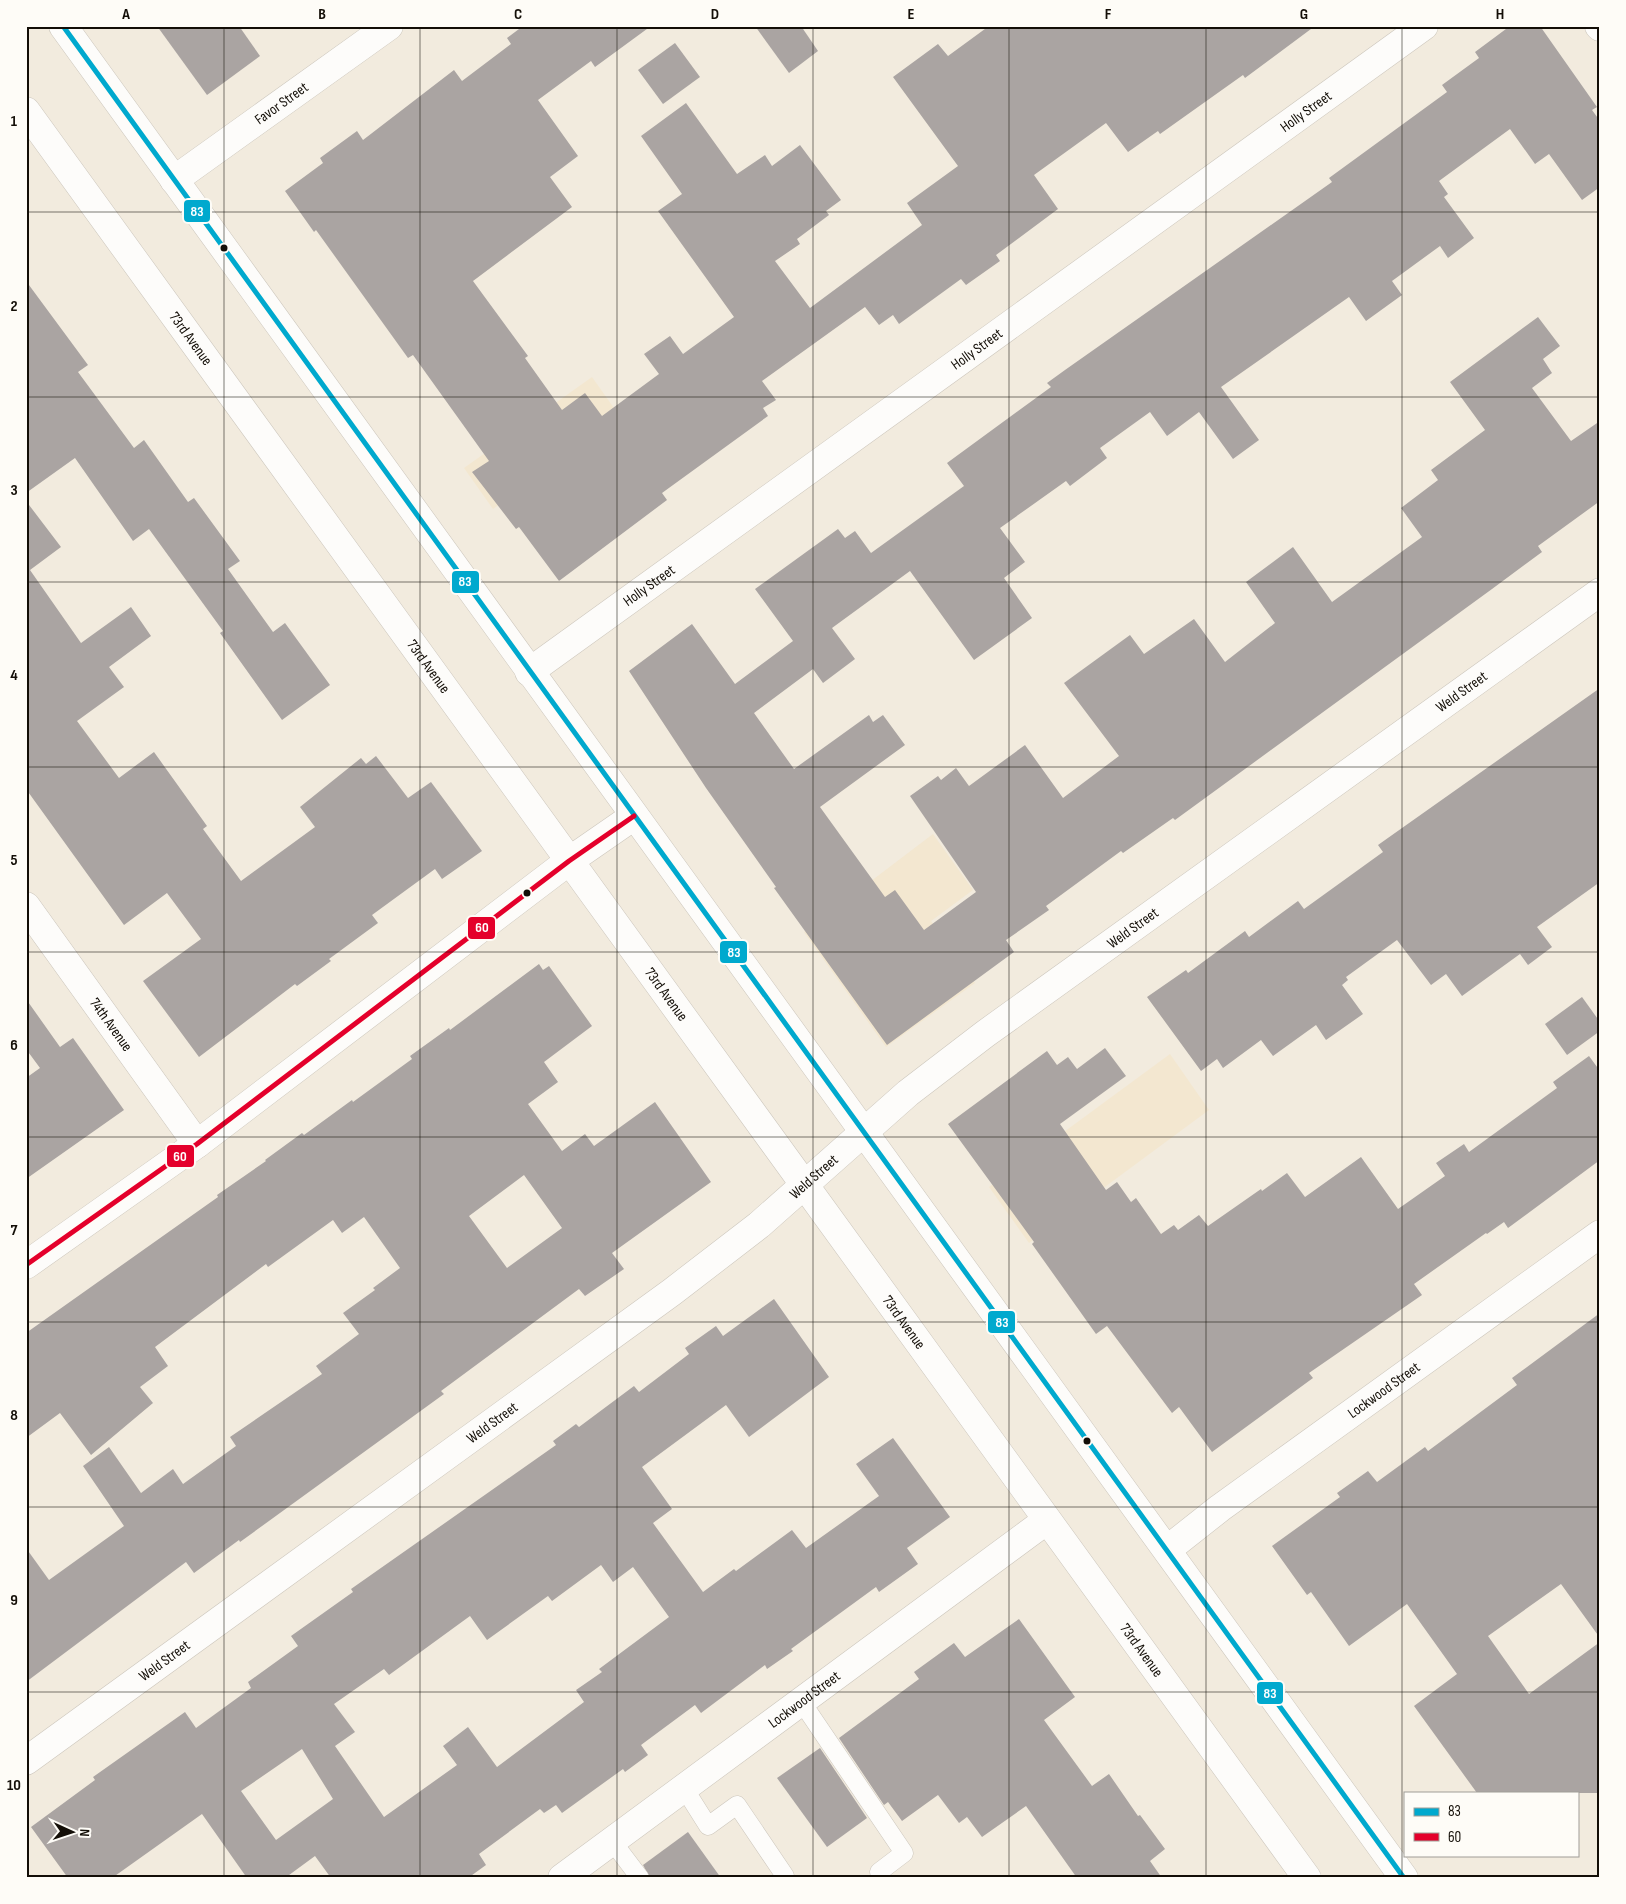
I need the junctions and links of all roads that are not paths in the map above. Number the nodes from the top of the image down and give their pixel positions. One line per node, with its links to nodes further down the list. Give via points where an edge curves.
1 (63, 26): 5 (street)
2 (389, 26): 5 (street, Favor Street)
3 (1424, 26): 7 (street, Holly Street)
4 (26, 110): 9 (street, 73rd Avenue)
5 (174, 180): 7 (street)
6 (1600, 592): 11 (street, Weld Street, via 993,1028 908,1093)
7 (529, 672): 8 (street)
8 (634, 816): 9 (street); 11 (street)
9 (569, 861): 12 (street); 13 (street, 73rd Avenue)
10 (26, 906): 12 (street, 74th Avenue)
11 (864, 1132): 13 (street, Weld Street); 17 (street)
12 (197, 1144): 15 (street)
13 (805, 1185): 16 (street, 73rd Avenue); 19 (street, Weld Street, via 672,1292)
14 (1600, 1234): 17 (street, Lockwood Street, via 1220,1508)
15 (26, 1265)
16 (1047, 1520): 18 (street, Lockwood Street); 26 (street, 73rd Avenue)
17 (1168, 1550): 27 (street)
18 (801, 1701): 20 (street, Lockwood Street); 22 (lane, via 904,1853)
19 (26, 1761)
20 (684, 1788): 21 (street, Lockwood Street); 23 (lane, via 708,1826 737,1805)
21 (612, 1841): 24 (street, Lockwood Street); 25 (lane)
22 (879, 1872)
23 (785, 1876)
24 (562, 1878)
25 (640, 1878)
26 (1307, 1878)
27 (1404, 1878)

